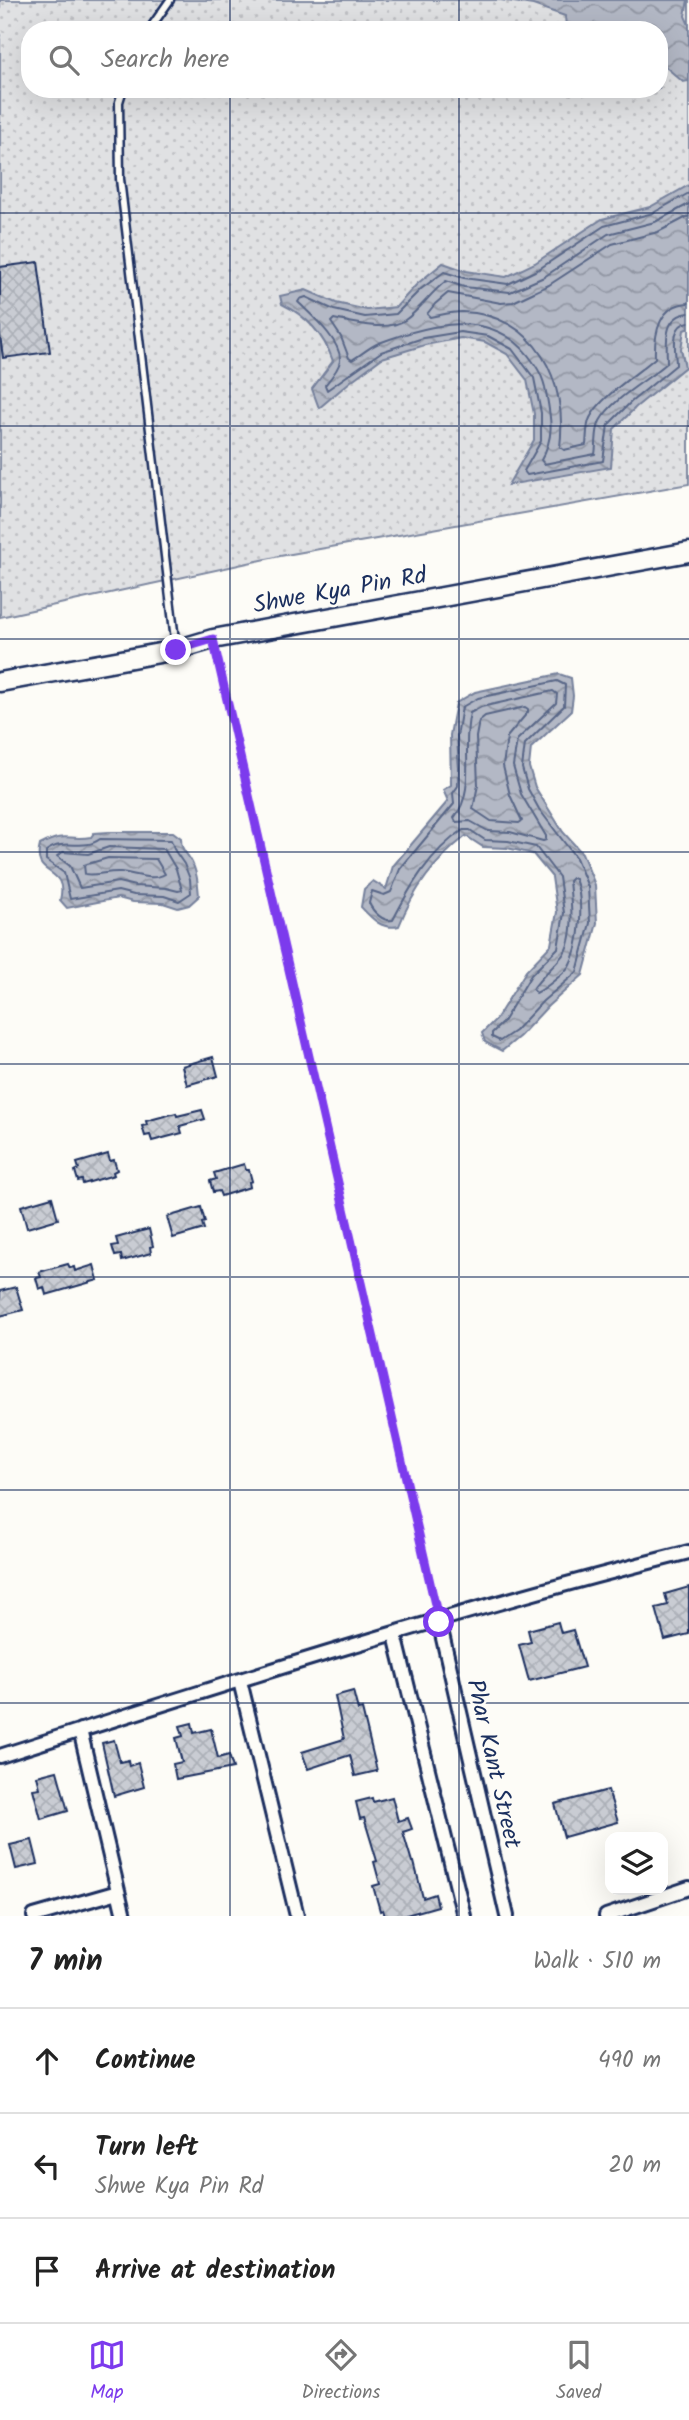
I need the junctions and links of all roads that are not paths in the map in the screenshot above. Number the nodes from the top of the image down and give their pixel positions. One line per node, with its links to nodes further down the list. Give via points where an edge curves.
1 (170, 0): 2 (lane)
2 (155, 21)
3 (120, 98): 5 (lane, via 120,179)
4 (689, 552): 5 (street, Shwe Kya Pin Rd, via 213,639)
5 (176, 650): 6 (street, Shwe Kya Pin Rd)
6 (0, 682)
7 (689, 1552): 8 (street)
8 (439, 1622): 9 (street); 19 (street, Phar Kant Street)
9 (395, 1634): 10 (street); 18 (street)
10 (240, 1681): 11 (street); 17 (street)
11 (80, 1730): 12 (street); 14 (street)
12 (0, 1756)
13 (688, 1891): 20 (street)
14 (118, 1892): 15 (street); 16 (street)
15 (34, 1916)
16 (124, 1916)
17 (297, 1916)
18 (464, 1916)
19 (507, 1916)
20 (606, 1916)

